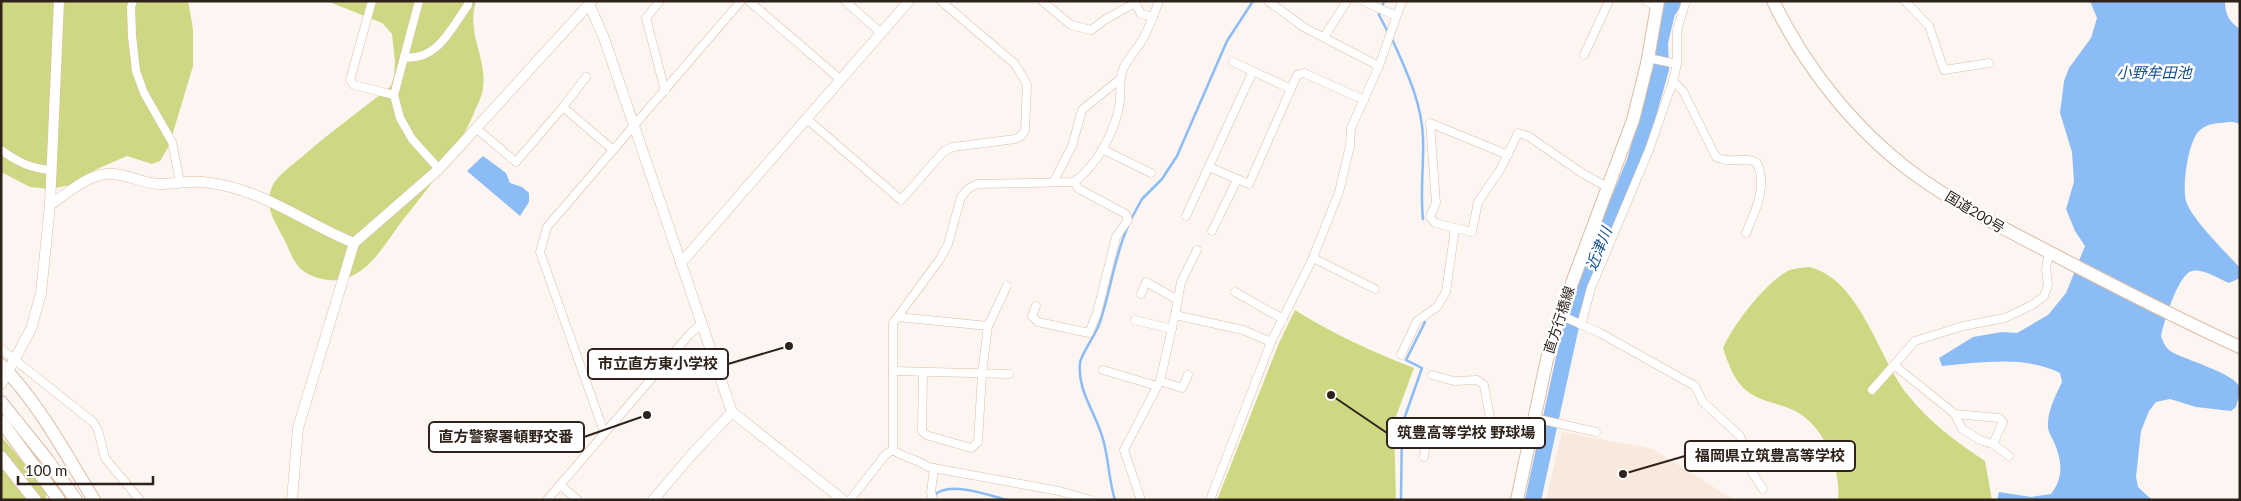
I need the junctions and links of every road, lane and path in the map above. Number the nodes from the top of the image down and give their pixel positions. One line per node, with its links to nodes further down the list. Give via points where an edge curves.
1 (59, 1): 55 (street)
2 (133, 1): 59 (street, via 136,71 144,93 172,142)
3 (372, 1): 43 (street, via 350,80 354,85)
4 (419, 1): 30 (street)
5 (468, 1): 30 (street, via 434,52 414,58)
6 (660, 1): 42 (street, via 646,18)
7 (741, 1): 42 (street)
8 (749, 1): 39 (street)
9 (845, 1): 27 (street)
10 (909, 1): 27 (street)
11 (941, 1): 46 (street, via 1015,64 1022,74 1027,84 1026,130 1021,136 1015,140 953,147 944,151 901,200)
12 (1042, 1): 22 (street, via 1070,25 1091,30)
13 (1159, 1): 26 (street)
14 (1268, 1): 28 (street, via 1305,28)
15 (1347, 1): 28 (street)
16 (1363, 1): 25 (street)
17 (1402, 1): 25 (street)
18 (1609, 1): 29 (street)
19 (1686, 1): 34 (street, via 1676,30)
20 (1773, 1): 69 (main road, 国道200号, via 1802,51 1859,126 1913,173 2005,230)
21 (1904, 1): 33 (street, via 1929,26 1944,70)
22 (1134, 2): 26 (street, via 1141,14)
23 (590, 3): 47 (street); 48 (street)
24 (1654, 3): 31 (main road, 直方行橋線)
25 (1396, 16): 35 (street)
26 (1152, 17): 38 (street)
27 (881, 33): 39 (street)
28 (1324, 37): 35 (street)
29 (1584, 55)
30 (404, 57): 43 (street)
31 (1651, 59): 34 (street); 61 (main road, 直方行橋線, via 1633,120)
32 (1233, 62): 36 (street)
33 (1989, 63)
34 (1675, 64): 40 (street)
35 (1379, 66): 44 (street)
36 (1253, 71): 41 (street); 53 (street)
37 (586, 77): 45 (street)
38 (1120, 79): 50 (street, via 1117,115); 58 (street, via 1082,110 1072,146)
39 (841, 80): 46 (street)
40 (1673, 81): 66 (street, via 1683,91 1716,157 1726,162 1751,159 1761,170 1760,195); 84 (street, via 1649,150 1591,288)
41 (1291, 89): 44 (street, via 1297,75 1304,73); 57 (street, via 1249,184)
42 (665, 91): 47 (street)
43 (394, 95): 54 (street, via 400,118 412,139)
44 (1364, 100): 70 (street, via 1351,128 1339,192)
45 (563, 107): 48 (street, via 516,162); 49 (street)
46 (807, 118): 71 (street)
47 (635, 126): 49 (street); 71 (street)
48 (476, 128): 54 (street)
49 (612, 149): 110 (street, via 547,227 540,252)
50 (1102, 149): 56 (street); 60 (street, via 1087,172)
51 (1, 150): 55 (street, via 21,164)
52 (1508, 155): 61 (street, via 1518,133 1528,136); 64 (street, via 1478,202 1472,232); 64 (street, via 1430,123 1436,203 1430,218 1435,223)
53 (1209, 167): 57 (street); 63 (street)
54 (439, 169): 67 (street)
55 (52, 170): 62 (street)
56 (1151, 173)
57 (1237, 180): 65 (street)
58 (1054, 181): 60 (street); 80 (street, via 989,182 968,189 961,197 948,244 940,259)
59 (180, 182): 62 (street, via 158,184 102,174 92,177); 67 (street, via 229,187 268,199)
60 (1074, 182): 77 (street, via 1079,189 1126,214 1128,220 1116,237 1089,333 1038,322 1032,316)
61 (1607, 187): 79 (main road, 直方行橋線)
62 (50, 205): 91 (street, via 41,293 30,329)
63 (1186, 216)
64 (1455, 228): 90 (street, via 1446,292 1437,307 1417,320)
65 (1212, 231)
66 (1746, 233)
67 (354, 243): 125 (street, via 300,420)
68 (1197, 250): 76 (street, via 1181,282)
69 (2053, 254): 88 (main road, 国道200号, via 2186,323); 92 (street, via 2046,268 2048,285 2044,296 2034,304 2005,318 1963,326 1916,341)
70 (1313, 258): 73 (street); 81 (street)
71 (681, 263): 83 (street)
72 (1007, 286): 85 (street)
73 (1375, 289)
74 (1235, 292): 81 (street)
75 (1141, 294): 76 (street, via 1146,282)
76 (1178, 300): 78 (street)
77 (1036, 306)
78 (1175, 315): 86 (street); 87 (street, via 1243,330)
79 (1560, 315): 84 (street); 108 (main road, 直方行橋線, via 1546,359)
80 (897, 317): 85 (street); 95 (street, via 893,323)
81 (1283, 319): 87 (street)
82 (1135, 320): 86 (street)
83 (701, 324): 105 (street); 110 (street)
84 (1580, 325): 119 (street, via 1695,386 1702,402 1740,436 1752,472)
85 (988, 326): 97 (street)
86 (1172, 329): 101 (street)
87 (1271, 342): 134 (street)
88 (2240, 347)
89 (1, 349): 91 (street)
90 (1401, 355)
91 (15, 360): 93 (street); 124 (street, via 93,422 106,458)
92 (1894, 365): 103 (street); 106 (street)
93 (5, 369): 102 (street); 123 (main road, via 42,418)
94 (1102, 370): 101 (street)
95 (893, 371): 96 (street); 113 (street)
96 (923, 372): 97 (street); 97 (street, via 922,431 971,448 978,442)
97 (982, 374): 98 (street)
98 (1009, 374)
99 (1432, 375): 109 (street, via 1454,381 1477,380 1484,385)
100 (1188, 376): 101 (street, via 1182,388)
101 (1158, 383): 133 (street, via 1124,450)
102 (1, 384)
103 (1872, 390)
104 (1, 402): 122 (main road)
105 (732, 412): 128 (street); 129 (street)
106 (1955, 414): 112 (street, via 1962,429); 112 (street, via 1999,418 2003,422)
107 (1, 421): 121 (main road)
108 (1534, 423): 109 (street, via 1502,424); 111 (street); 135 (main road, 直方行橋線)
109 (1492, 429): 116 (street, via 1474,438 1433,426 1428,429)
110 (604, 432): 118 (street)
111 (1596, 432)
112 (1992, 444): 114 (street)
113 (893, 450): 117 (street); 130 (street, via 886,454)
114 (2009, 456)
115 (1, 457): 120 (main road)
116 (1424, 457)
117 (934, 468): 131 (street); 132 (street)
118 (560, 485): 126 (street); 127 (street)
119 (1763, 490)
120 (35, 500)
121 (60, 500)
122 (76, 500)
123 (94, 500)
124 (140, 500)
125 (292, 500)
126 (547, 500)
127 (578, 500)
128 (653, 500)
129 (843, 500)
130 (850, 500)
131 (933, 500)
132 (1091, 500)
133 (1141, 500)
134 (1210, 500)
135 (1517, 500)

